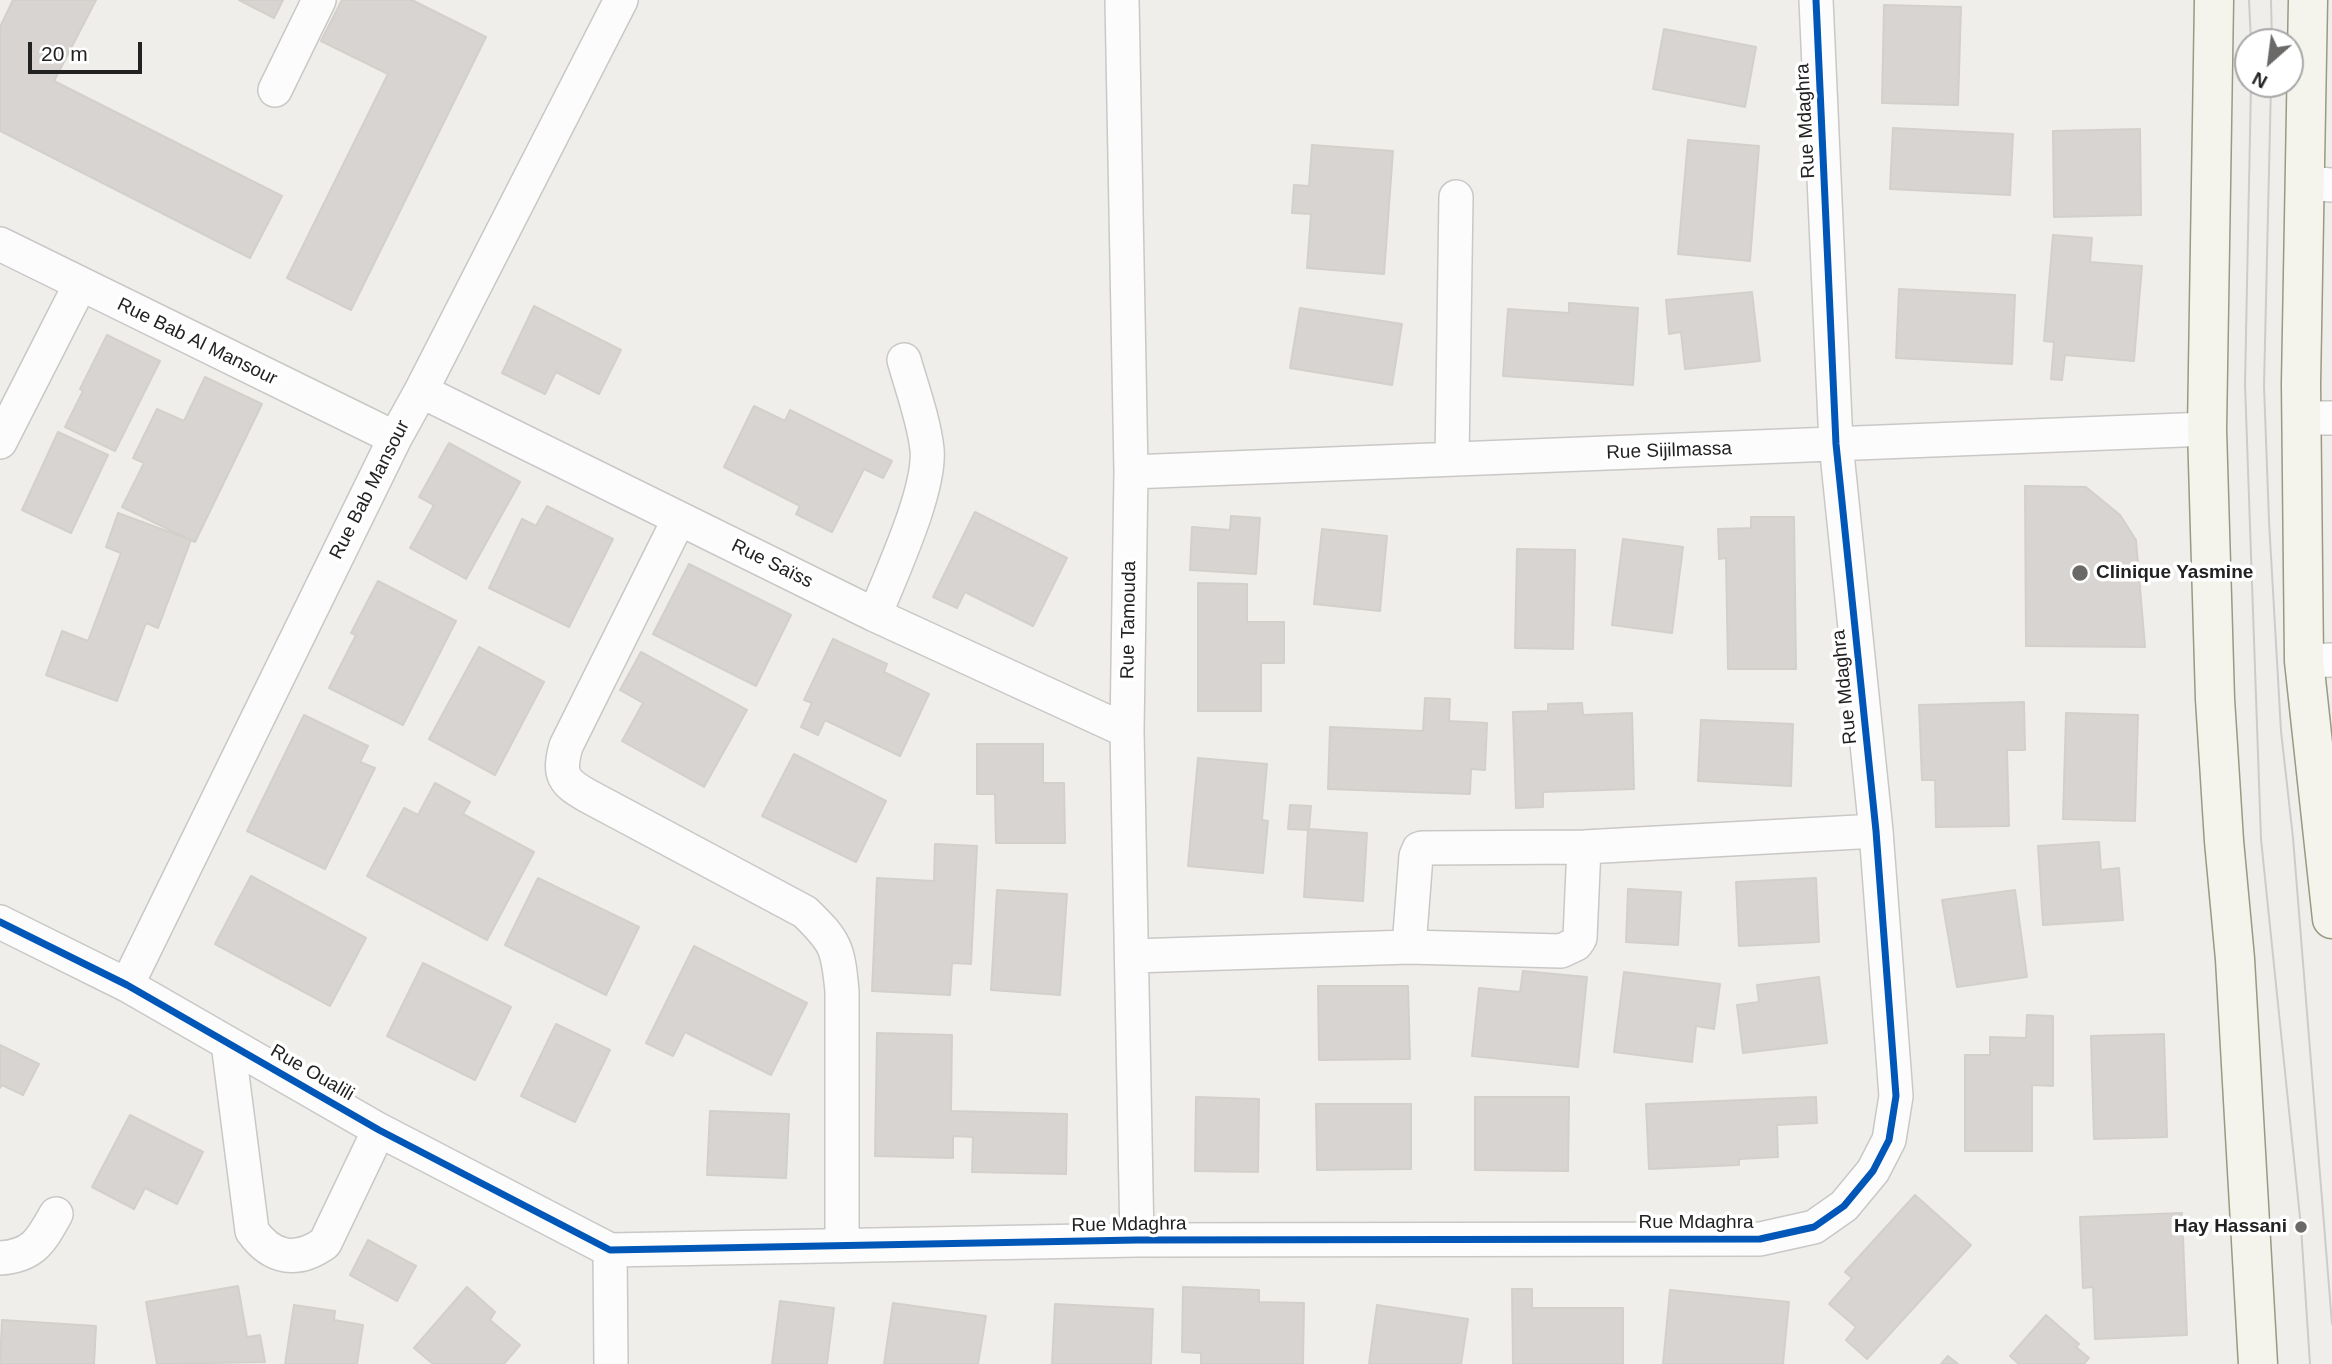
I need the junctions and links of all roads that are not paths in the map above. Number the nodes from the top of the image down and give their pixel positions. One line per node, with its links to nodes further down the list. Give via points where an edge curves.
1 (319, 0): 7 (street)
2 (621, 0): 13 (street, Rue Bab Mansour)
3 (1122, 0): 20 (street, Rue Tamouda)
4 (1816, 0): 18 (street, Rue Mdaghra)
5 (2214, 0): 15 (main road)
6 (2308, 0): 8 (main road)
7 (275, 90)
8 (2319, 184): 14 (main road)
9 (1456, 197): 19 (street)
10 (0, 244): 11 (street, Rue Bab Al Mansour)
11 (80, 285): 16 (street, Rue Bab Al Mansour); 17 (street)
12 (904, 360): 22 (street, via 927,450 926,474)
13 (421, 391): 16 (street, Rue Bab Mansour); 21 (street, Rue Saïss)
14 (2317, 418): 23 (main road)
15 (2207, 429): 18 (street, Rue Sijilmassa); 41 (main road, via 2215,699)
16 (395, 438): 32 (street, Rue Bab Mansour)
17 (0, 442)
18 (1836, 444): 19 (street, Rue Sijilmassa); 25 (street, Rue Mdaghra)
19 (1452, 459): 20 (street, Rue Sijilmassa)
20 (1131, 472): 24 (street, Rue Tamouda)
21 (679, 519): 22 (street, Rue Saïss); 37 (street, via 566,746 563,775 569,786 805,912 829,935 839,959 842,991)
22 (875, 615): 24 (street, Rue Saïss)
23 (2318, 661): 27 (main road)
24 (1127, 731): 31 (street, Rue Tamouda)
25 (1876, 831): 26 (street); 36 (street, Rue Mdaghra, via 1896,1096 1889,1140 1873,1171 1844,1206 1814,1227 1760,1239)
26 (1584, 847): 30 (street, via 1419,849); 30 (street, via 1580,938 1571,947 1561,951)
27 (2330, 875): 28 (main road)
28 (2332, 919)
29 (0, 922): 32 (street, Rue Oualili)
30 (1409, 947): 31 (street)
31 (1133, 956): 36 (street, Rue Tamouda)
32 (127, 985): 33 (street, Rue Oualili)
33 (228, 1043): 34 (street, Rue Oualili); 34 (street, via 252,1231 262,1245 290,1257 312,1252 325,1243)
34 (379, 1130): 38 (street, Rue Oualili)
35 (56, 1214): 39 (street, via 38,1243 16,1257)
36 (1138, 1240): 37 (street, Rue Mdaghra)
37 (842, 1246): 38 (street, Rue Mdaghra)
38 (610, 1250): 40 (street)
39 (0, 1258)
40 (611, 1364)
41 (2258, 1364)

